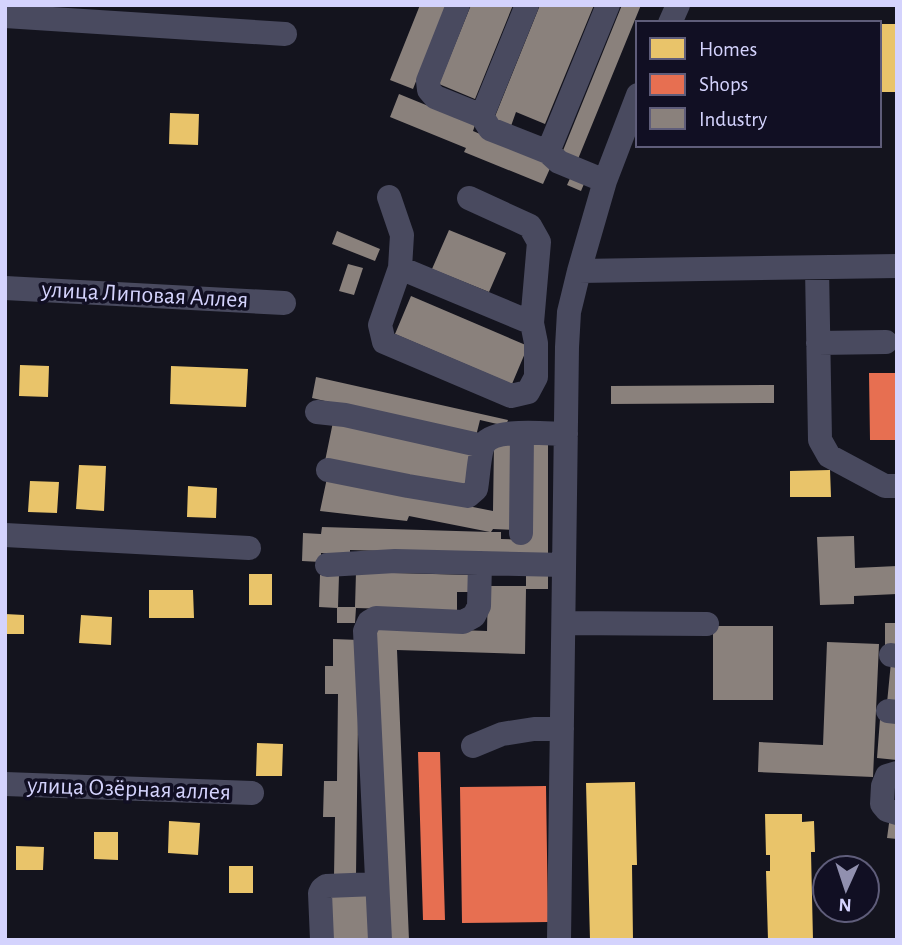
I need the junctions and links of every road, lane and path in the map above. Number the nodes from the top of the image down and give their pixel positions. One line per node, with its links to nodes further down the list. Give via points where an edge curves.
1 (458, 5): 9 (street, via 428,81 429,90 435,97)
2 (527, 5): 9 (street)
3 (608, 5): 10 (street)
4 (678, 5): 6 (street)
5 (5, 16): 7 (street)
6 (671, 21)
7 (285, 34)
8 (636, 99): 11 (street)
9 (482, 116): 10 (street, via 490,129)
10 (548, 152): 11 (street, via 559,162)
11 (605, 181): 17 (street)
12 (389, 197): 15 (street, via 402,234)
13 (469, 198): 20 (street, via 530,226 539,242)
14 (897, 266): 16 (street)
15 (400, 268): 20 (street); 23 (street, via 380,325 384,342 511,396 528,391)
16 (817, 268): 17 (street); 22 (street)
17 (579, 271): 24 (street, via 569,312)
18 (5, 288): 19 (street, улица Липовая Аллея)
19 (284, 303)
20 (532, 323): 23 (street)
21 (887, 342): 22 (street)
22 (818, 343): 30 (street, via 820,440 829,456 885,486)
23 (537, 377): 24 (street)
24 (567, 377): 27 (street)
25 (317, 412): 28 (street)
26 (522, 433): 27 (street); 28 (street, via 491,437); 31 (street)
27 (566, 434): 36 (street)
28 (483, 446): 29 (street, via 476,489 468,496)
29 (328, 470)
30 (897, 486)
31 (521, 533)
32 (5, 535): 33 (street)
33 (250, 548)
34 (480, 563): 35 (street); 36 (street); 45 (street, via 479,606 474,616 463,622 376,618 365,631)
35 (327, 565)
36 (564, 565): 37 (street)
37 (564, 623): 38 (street); 39 (street)
38 (707, 624)
39 (562, 729): 40 (street, via 502,734); 48 (street)
40 (473, 746)
41 (897, 773): 44 (street, via 887,776 882,804)
42 (5, 784): 43 (street, улица Озёрная аллея)
43 (252, 793)
44 (897, 813)
45 (377, 884): 46 (street, via 322,888); 47 (street)
46 (322, 940)
47 (380, 940)
48 (559, 940)

